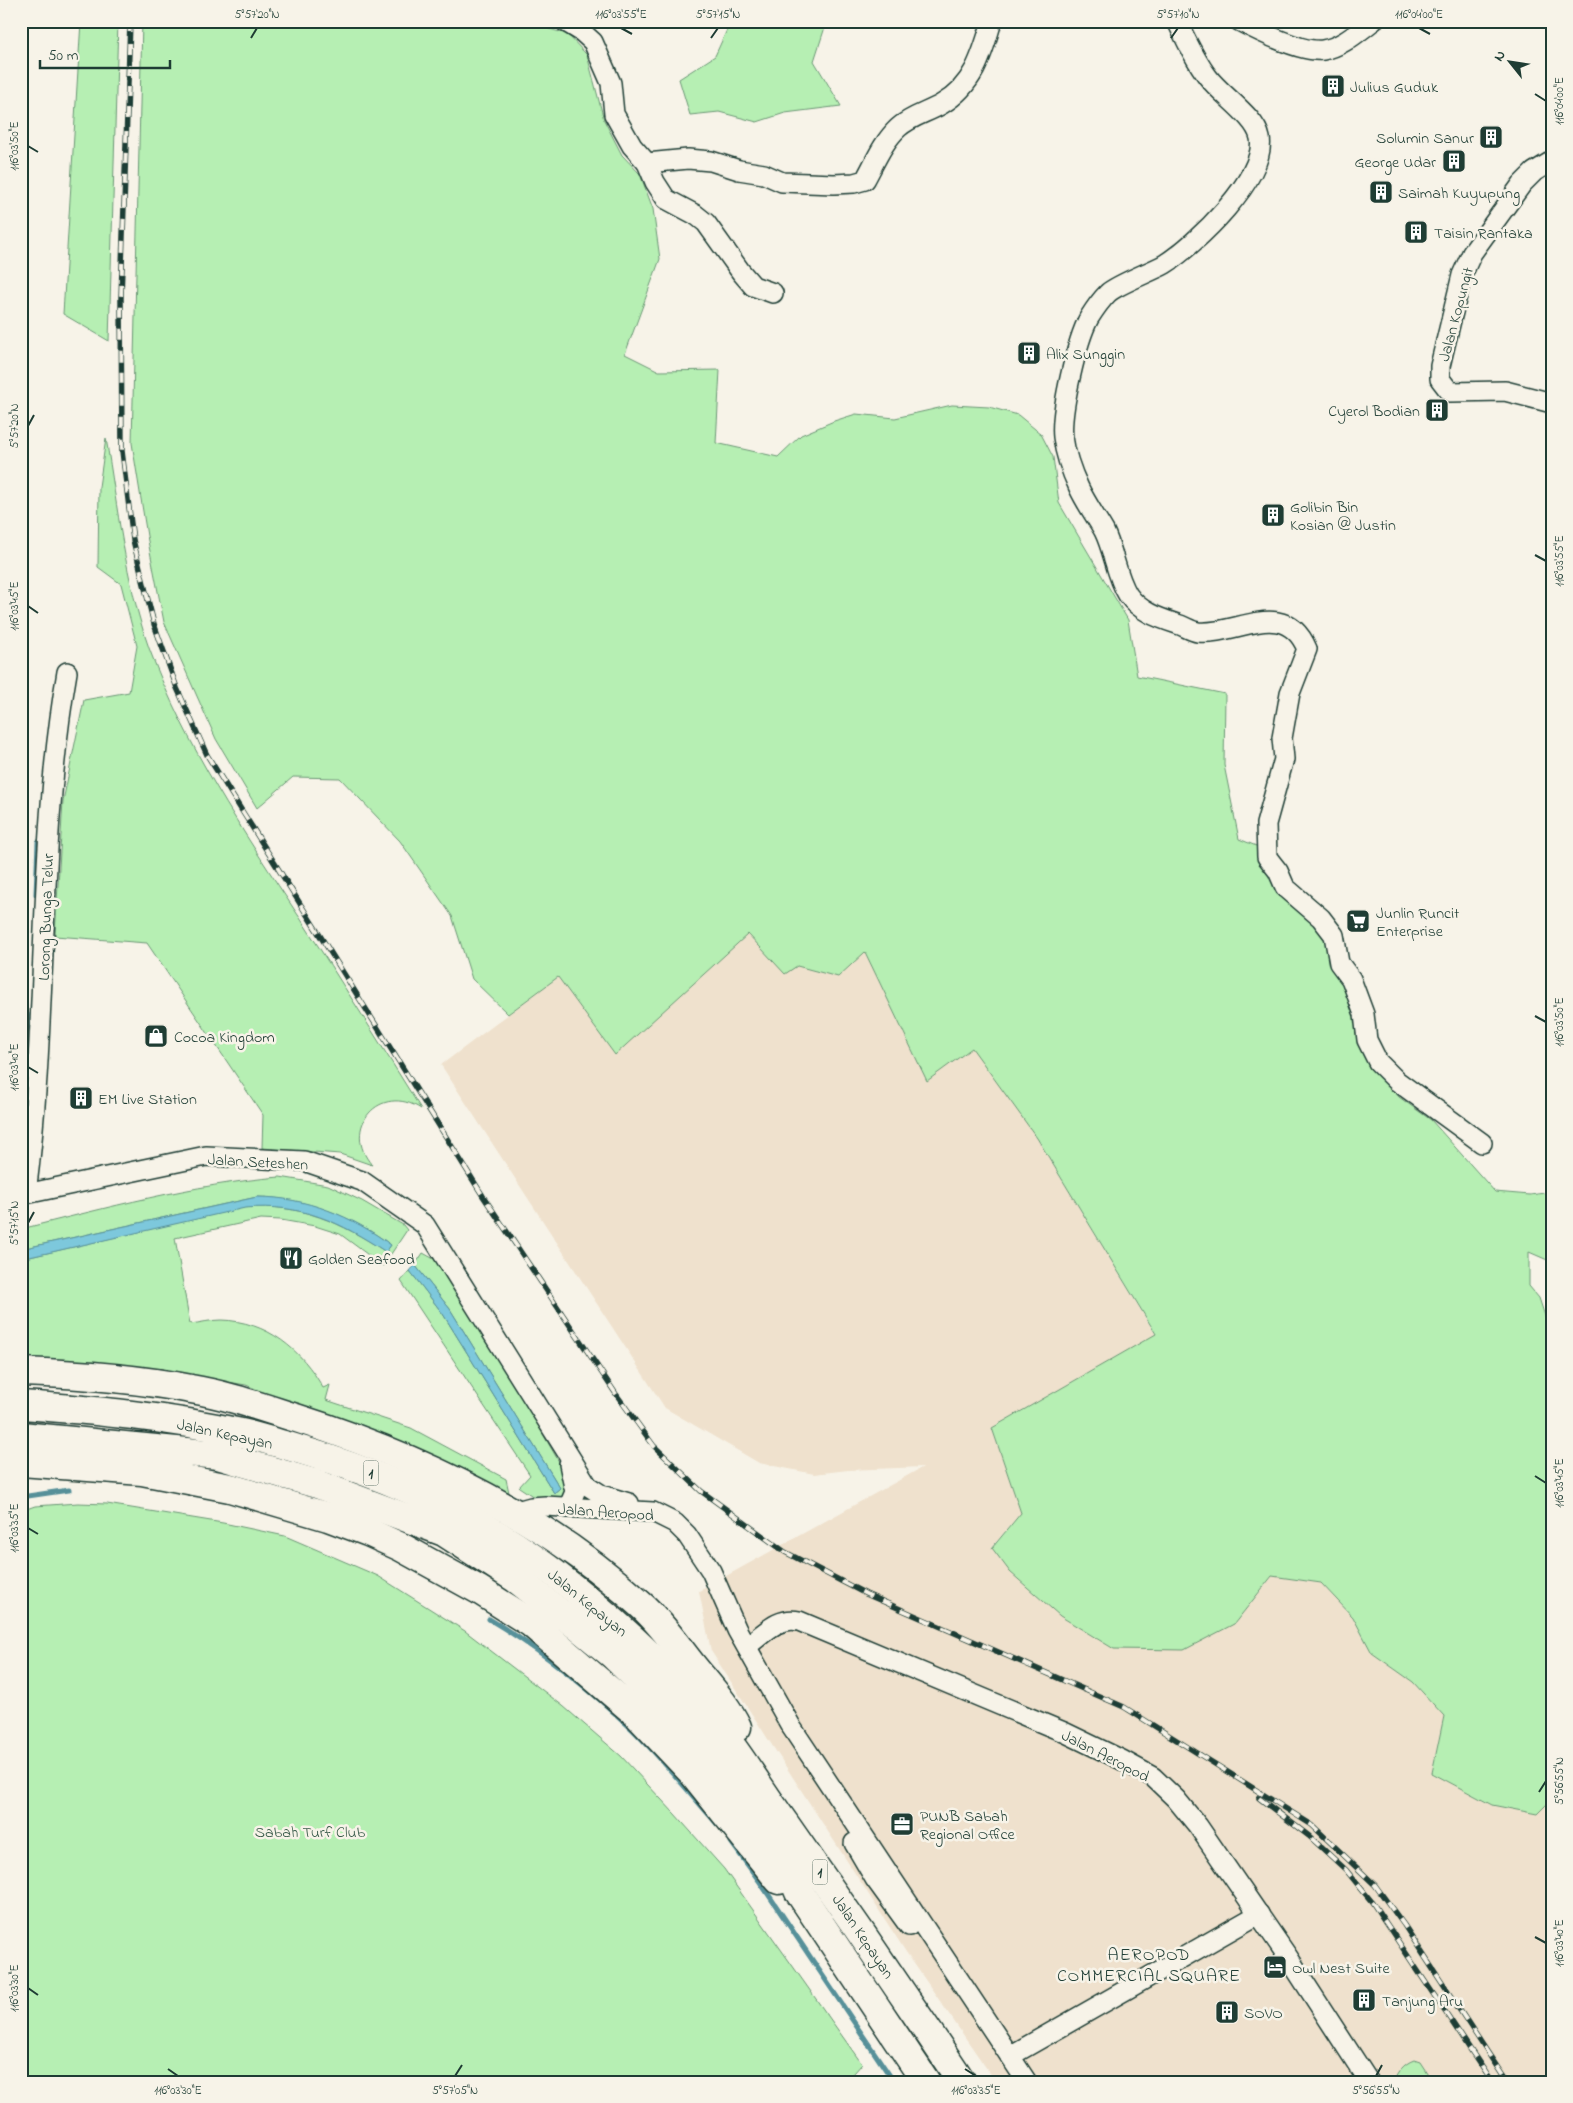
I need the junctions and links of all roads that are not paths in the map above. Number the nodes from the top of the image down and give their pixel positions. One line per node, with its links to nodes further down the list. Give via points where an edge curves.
1 (564, 21): 7 (street, via 593,42 610,83 614,114 632,146)
2 (992, 21): 7 (street, via 976,68 961,91 899,127 886,140 865,180 854,184 782,182 711,160)
3 (1177, 21): 11 (street, via 1209,79 1250,120 1258,133 1258,158 1242,187 1203,233 1166,263 1109,292 1089,319 1065,403 1065,443 1079,489 1112,547 1128,594 1144,611 1162,621 1198,632 1223,630 1258,621 1282,623 1302,636 1307,649 1290,693 1282,738 1284,759 1266,824 1267,857 1285,887 1321,918 1334,935 1339,963 1351,979 1364,1014 1368,1040 1378,1062 1397,1081)
4 (1239, 21): 5 (street, via 1310,50 1323,50 1343,42)
5 (1373, 21)
6 (1552, 161): 9 (street, Jalan Kopungit, via 1522,184 1472,253 1462,276 1448,328 1440,379 1450,392 1505,391)
7 (647, 163): 8 (street, via 666,199 706,223 753,286)
8 (773, 293)
9 (1552, 403)
10 (67, 672): 12 (street, Lorong Bunga Telur, via 57,727 49,812 33,1138)
11 (1482, 1143)
12 (24, 1194): 16 (street, Jalan Seteshen, via 206,1156 304,1161 362,1181 425,1225)
13 (21, 1372): 19 (highway, via 70,1373 144,1381 238,1400 325,1427 402,1456)
14 (21, 1405): 22 (highway, Jalan Kepayan / 1, via 110,1411 242,1433 376,1475 455,1512 532,1557 630,1636)
15 (21, 1436): 22 (highway, Jalan Kepayan / 1, via 218,1455 317,1484 444,1532 515,1578 613,1655)
16 (565, 1451): 18 (street, Jalan Seteshen, via 575,1492); 20 (street, Jalan Seteshen, via 588,1486 602,1495)
17 (21, 1462): 24 (highway, via 142,1471 230,1488 368,1532 471,1585 531,1623 638,1715 693,1773 779,1880)
18 (568, 1508): 19 (street, Jalan Aeropod, via 531,1507); 20 (street, Jalan Aeropod)
19 (513, 1512): 23 (highway, via 602,1572 643,1607 681,1650 735,1722)
20 (653, 1512): 21 (street, Jalan Aeropod, via 675,1523 700,1553)
21 (747, 1646): 25 (street, Jalan Aeropod, via 778,1622 789,1619 799,1622 1122,1760 1153,1777 1176,1799); 26 (street, Jalan Aeropod, via 792,1728)
22 (658, 1681): 23 (highway, Jalan Kepayan / 1, via 694,1700 722,1732); 24 (highway, Jalan Kepayan / 1, via 675,1715 766,1831 789,1868)
23 (784, 1823): 28 (highway, Jalan Kepayan / 1)
24 (799, 1892): 27 (highway, Jalan Kepayan / 1)
25 (1259, 1914): 26 (street); 30 (street, Jalan Aeropod)
26 (1010, 2056): 29 (street, Jalan Aeropod)
27 (926, 2082)
28 (962, 2082)
29 (1027, 2082)
30 (1369, 2082)

